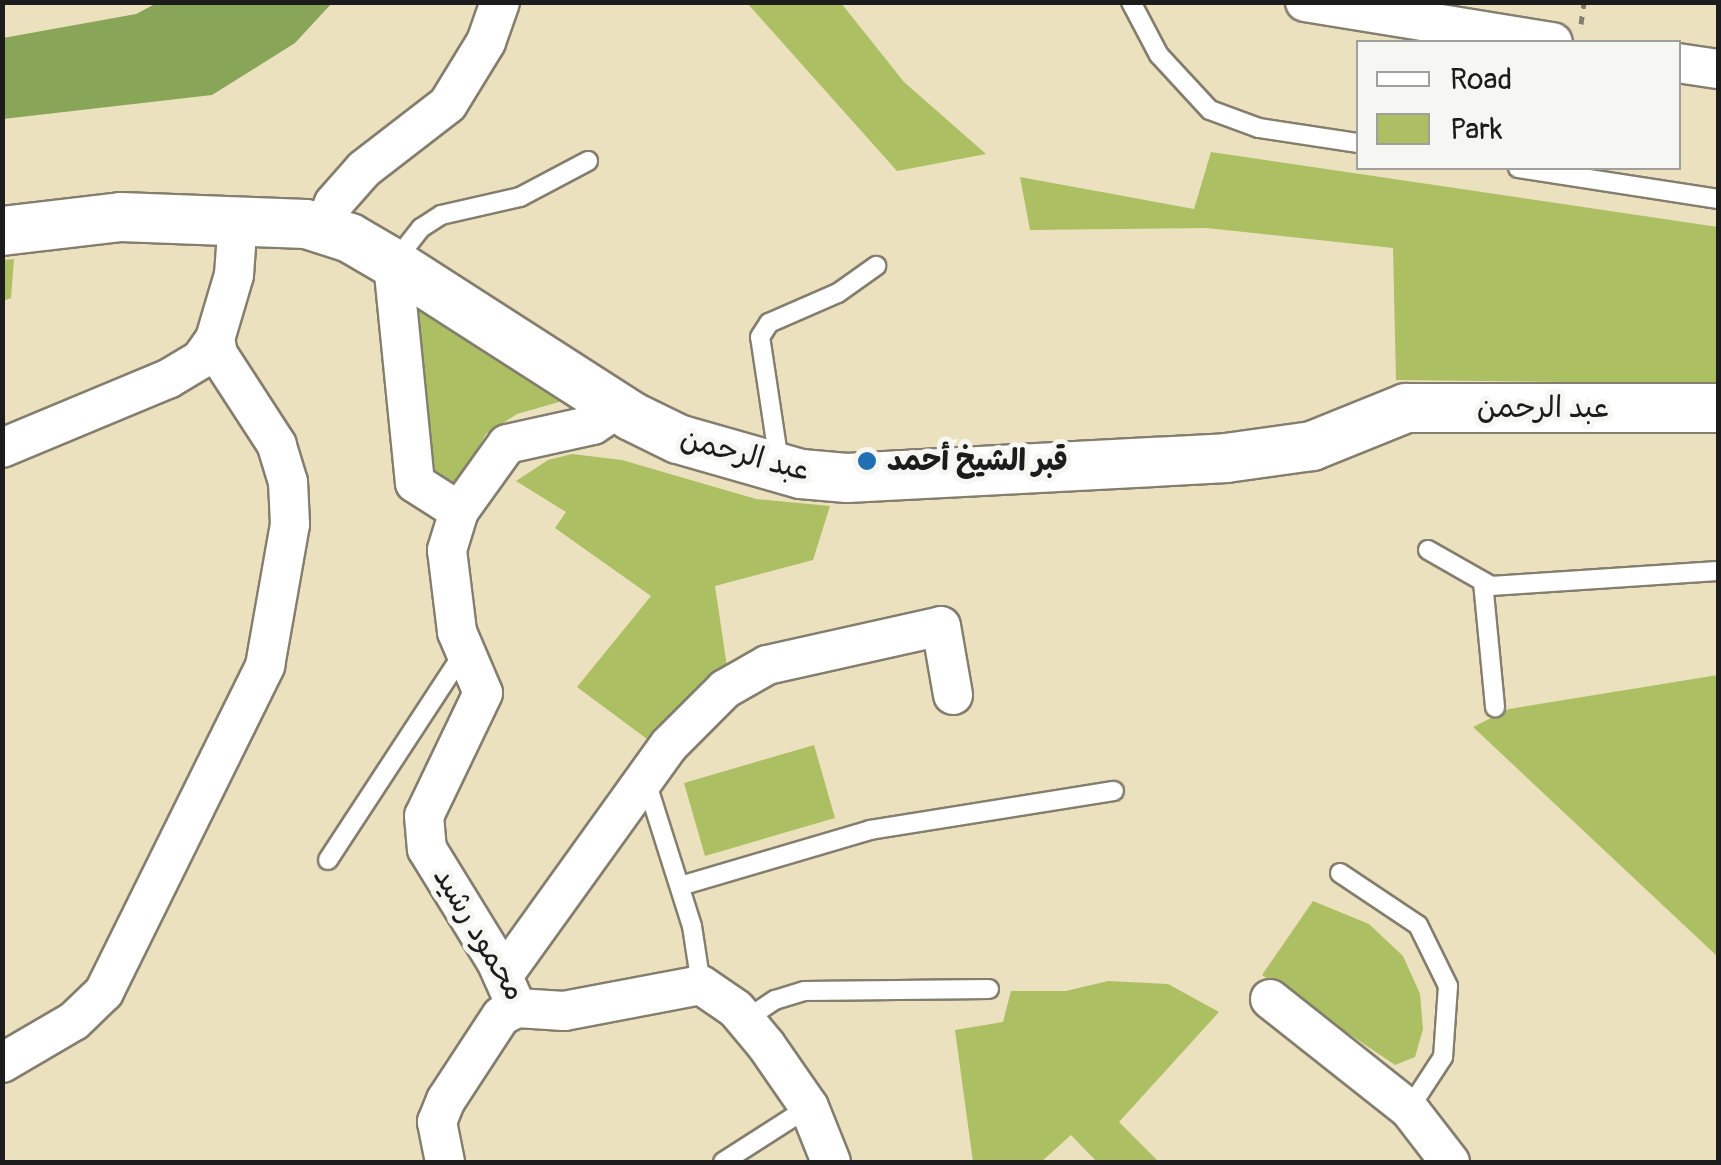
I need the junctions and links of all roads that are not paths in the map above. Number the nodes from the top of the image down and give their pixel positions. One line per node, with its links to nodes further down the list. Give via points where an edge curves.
1 (500, 2): 12 (street, via 486,42 448,104 364,168)
2 (1131, 2): 7 (lane, via 1158,55 1210,110 1260,128)
3 (1306, 2): 4 (street)
4 (1541, 40)
5 (1681, 63): 6 (street)
6 (1718, 69)
7 (1356, 143)
8 (588, 162): 14 (lane, via 520,198 441,215)
9 (1531, 170): 10 (lane)
10 (1718, 199)
11 (238, 219): 12 (street, عبد الرحمن); 13 (street, عبد الرحمن, via 121,217); 16 (street, via 234,275)
12 (322, 229): 14 (street, عبد الرحمن)
13 (2, 231)
14 (393, 263): 17 (street, عبد الرحمن); 21 (street, via 415,484)
15 (876, 266): 20 (lane, via 838,293 769,323 760,337)
16 (215, 339): 19 (street, via 201,360 168,379); 38 (street, via 277,445 288,482 286,558 264,666 104,992 74,1020)
17 (618, 408): 20 (street, عبد الرحمن, via 678,439); 21 (street, via 593,425 508,444)
18 (1718, 408): 20 (street, عبد الرحمن, via 1406,408 1312,446 1226,458 847,478)
19 (2, 448)
20 (780, 468)
21 (459, 511): 25 (street, محمود رشيد, via 446,550)
22 (1428, 550): 24 (lane)
23 (1718, 570): 24 (lane)
24 (1483, 582): 27 (lane)
25 (465, 650): 30 (lane); 35 (street, محمود رشيد, via 483,693 424,816 427,849)
26 (953, 695): 28 (street, via 941,626 767,665 726,689)
27 (1495, 707)
28 (645, 778): 32 (lane); 35 (street)
29 (1114, 792): 32 (lane, via 870,830)
30 (328, 860)
31 (1340, 872): 40 (lane, via 1418,925 1448,986 1443,1057)
32 (680, 886): 33 (lane)
33 (700, 985): 35 (street, محمود رشيد, via 564,1011); 37 (street)
34 (989, 989): 37 (lane, via 805,991)
35 (510, 992): 41 (street, via 436,1122)
36 (1270, 999): 40 (street)
37 (745, 1020): 39 (street)
38 (2, 1063)
39 (809, 1107): 42 (lane); 43 (street)
40 (1409, 1109): 44 (street)
41 (445, 1162)
42 (723, 1162)
43 (831, 1162)
44 (1450, 1162)

